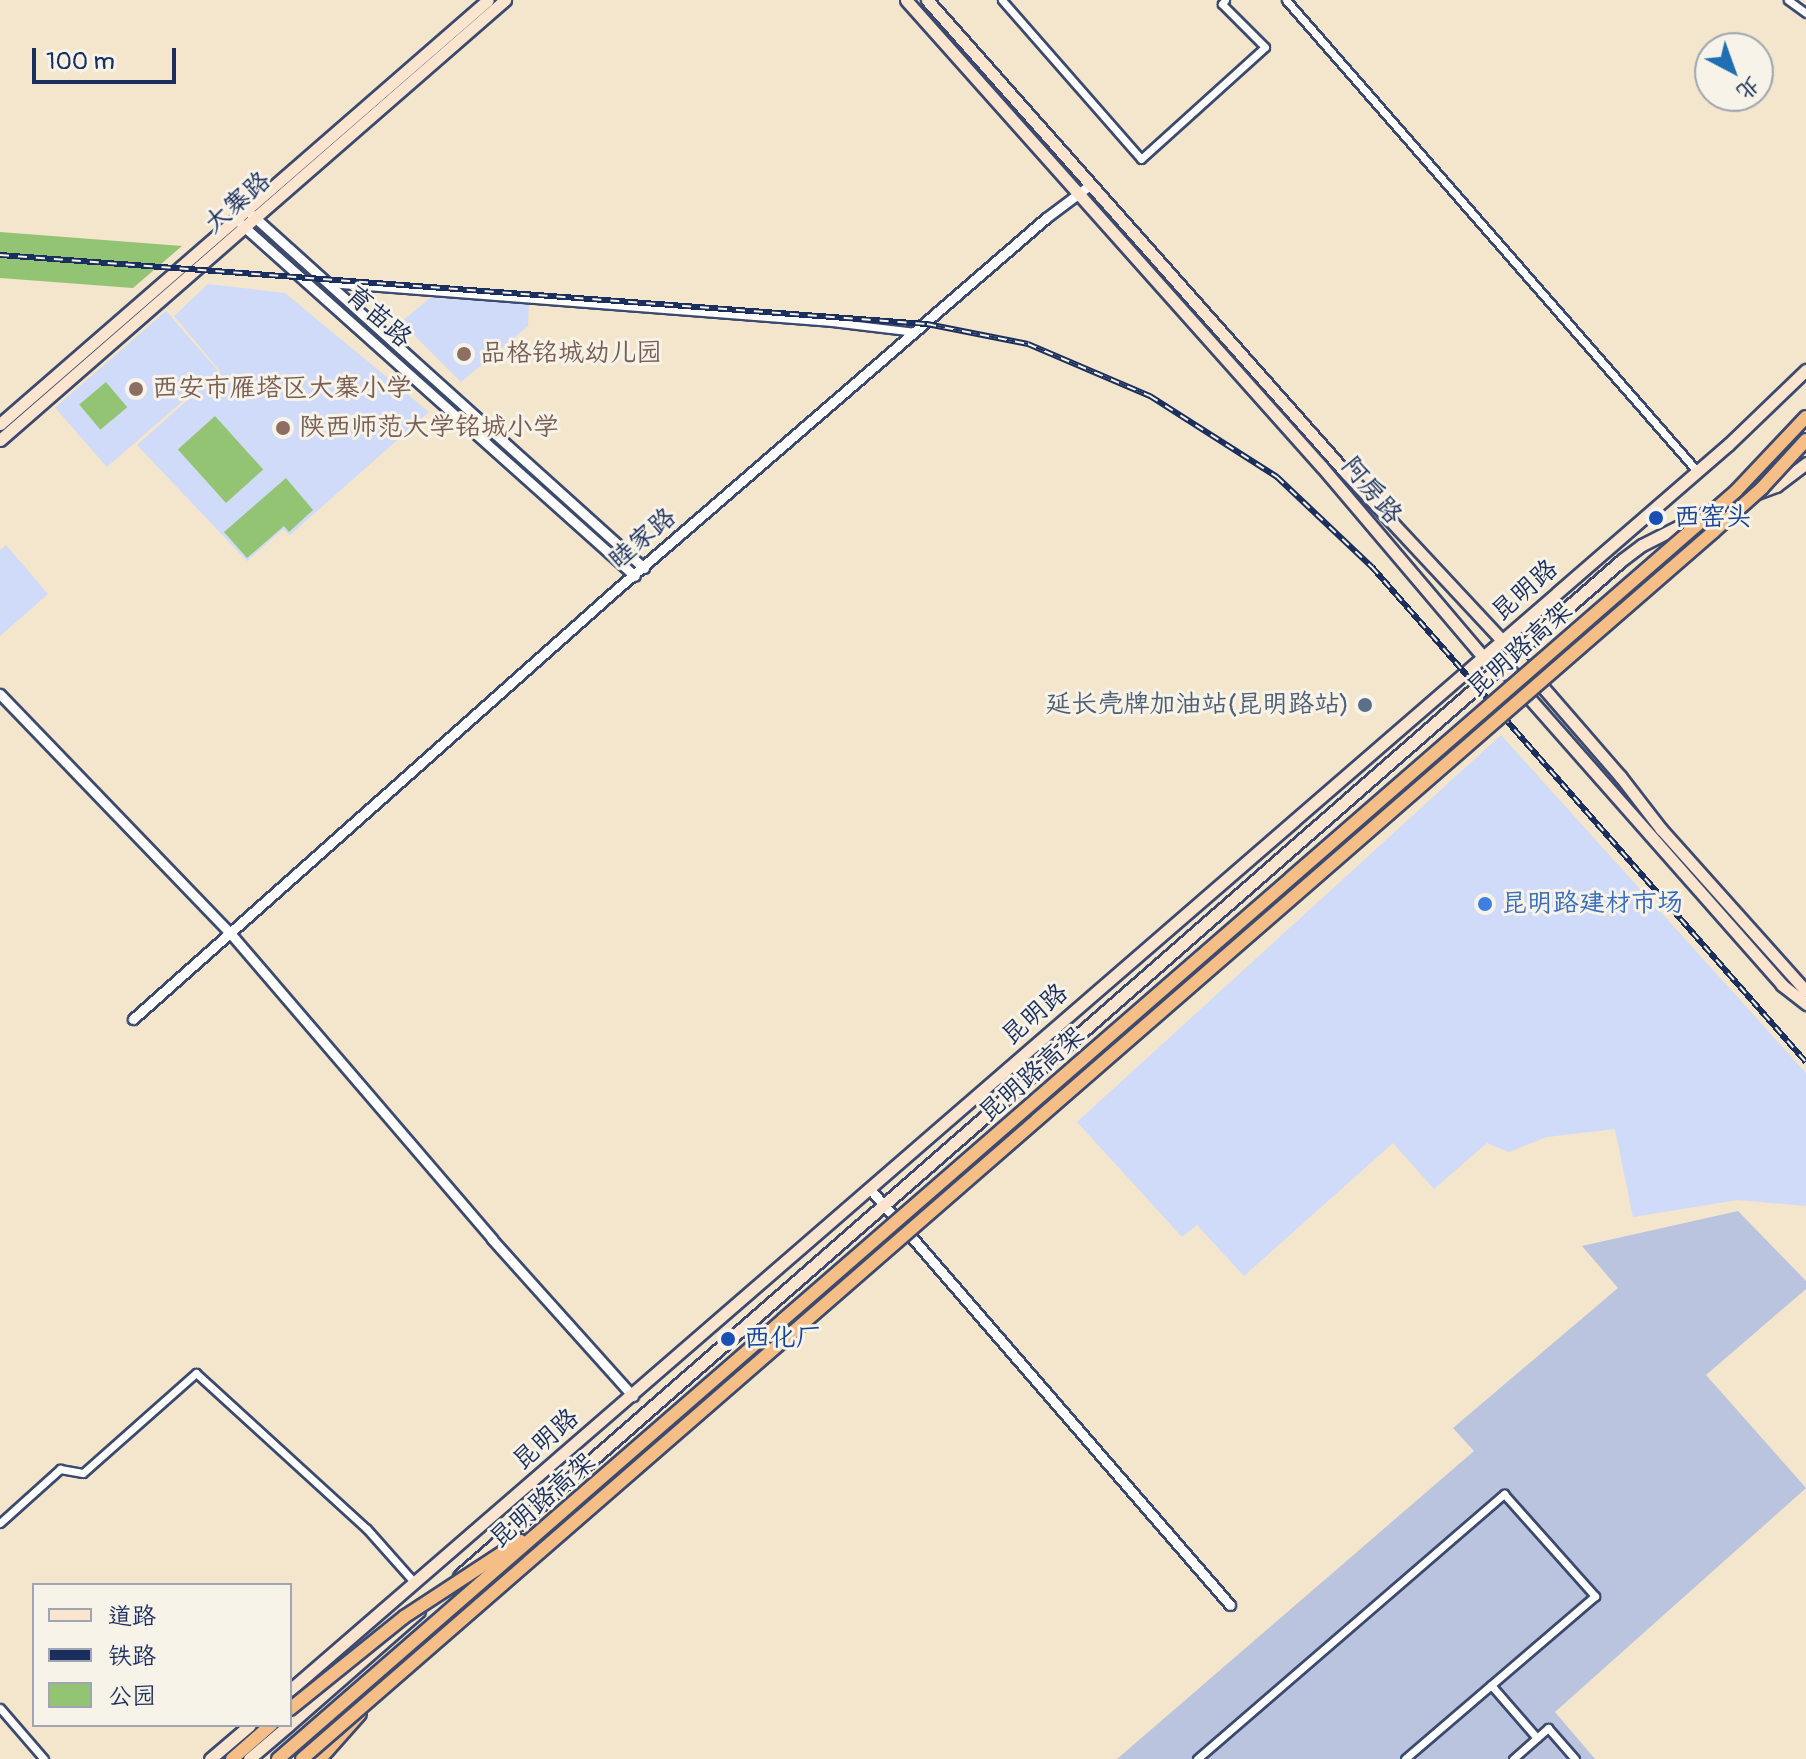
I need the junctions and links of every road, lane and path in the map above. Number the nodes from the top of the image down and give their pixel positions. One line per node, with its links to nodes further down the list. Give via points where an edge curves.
1 (488, 0): 12 (main road, 大寨路)
2 (505, 0): 12 (main road, 大寨路)
3 (906, 0): 11 (main road, 阿房路)
4 (927, 0): 10 (main road, 阿房路)
5 (1002, 0): 6 (street, via 1141,159 1265,47 1222,4)
6 (1225, 0)
7 (1286, 0): 23 (street)
8 (1788, 0): 9 (street)
9 (1806, 13)
10 (1090, 185): 11 (street, 睦家路); 26 (main road, 阿房路)
11 (1080, 195): 15 (street, 睦家路, via 1046,218); 28 (main road, 阿房路)
12 (251, 214): 13 (main road, 大寨路); 14 (street, 育苗路)
13 (240, 223): 18 (main road, 大寨路); 20 (main road, 大寨路); 27 (street, 育苗路)
14 (328, 283): 15 (street); 25 (street, 育苗路)
15 (917, 332): 25 (street, 睦家路)
16 (1806, 370): 23 (main road, 昆明路)
17 (1806, 417): 41 (highway, 昆明路高架, bridge, via 1736,491)
18 (0, 424)
19 (1806, 432): 24 (main road, 昆明路)
20 (0, 440)
21 (1806, 440): 47 (highway, 昆明路高架, bridge, via 1713,532)
22 (1806, 463): 24 (main road, via 1776,486)
23 (1697, 471): 29 (main road, 昆明路)
24 (1708, 511): 30 (main road, 昆明路, via 1642,545)
25 (644, 568): 27 (street, 睦家路)
26 (1443, 574): 28 (main road); 29 (main road, 阿房路)
27 (635, 576): 34 (street, 睦家路)
28 (1425, 590): 31 (main road, 阿房路)
29 (1502, 640): 30 (main road, 阿房路); 31 (main road, 昆明路)
30 (1514, 655): 32 (main road, 昆明路); 35 (main road, 阿房路)
31 (1483, 657): 32 (main road, 阿房路); 38 (main road, 昆明路)
32 (1501, 666): 36 (main road, 阿房路, via 1782,985); 39 (main road, 昆明路)
33 (0, 694): 34 (street)
34 (231, 934): 37 (street, 睦家路); 40 (street)
35 (1806, 991)
36 (1806, 1004)
37 (133, 1019)
38 (870, 1189): 39 (street); 40 (main road, 昆明路)
39 (884, 1205): 44 (street); 50 (main road, 昆明路)
40 (633, 1396): 43 (main road, 昆明路)
41 (557, 1518): 48 (highway, bridge, via 404,1617); 59 (highway, 昆明路高架, bridge)
42 (0, 1523): 43 (street, via 60,1469 83,1473 196,1373 367,1529)
43 (415, 1583): 46 (main road, 昆明路)
44 (1230, 1605)
45 (1491, 1685): 54 (street); 62 (street, via 1595,1596 1504,1494); 63 (street)
46 (292, 1688)
47 (379, 1693): 60 (highway, 昆明路高架, bridge); 61 (highway, bridge)
48 (292, 1707)
49 (0, 1708): 55 (street)
50 (292, 1721)
51 (248, 1727): 56 (main road)
52 (269, 1727): 57 (highway)
53 (286, 1727): 58 (main road, 昆明路)
54 (1537, 1738): 64 (street); 65 (street, via 1548,1728)
55 (44, 1759)
56 (210, 1759)
57 (232, 1759)
58 (249, 1759)
59 (278, 1759)
60 (302, 1759)
61 (320, 1759)
62 (1197, 1759)
63 (1405, 1759)
64 (1513, 1759)
65 (1575, 1759)

